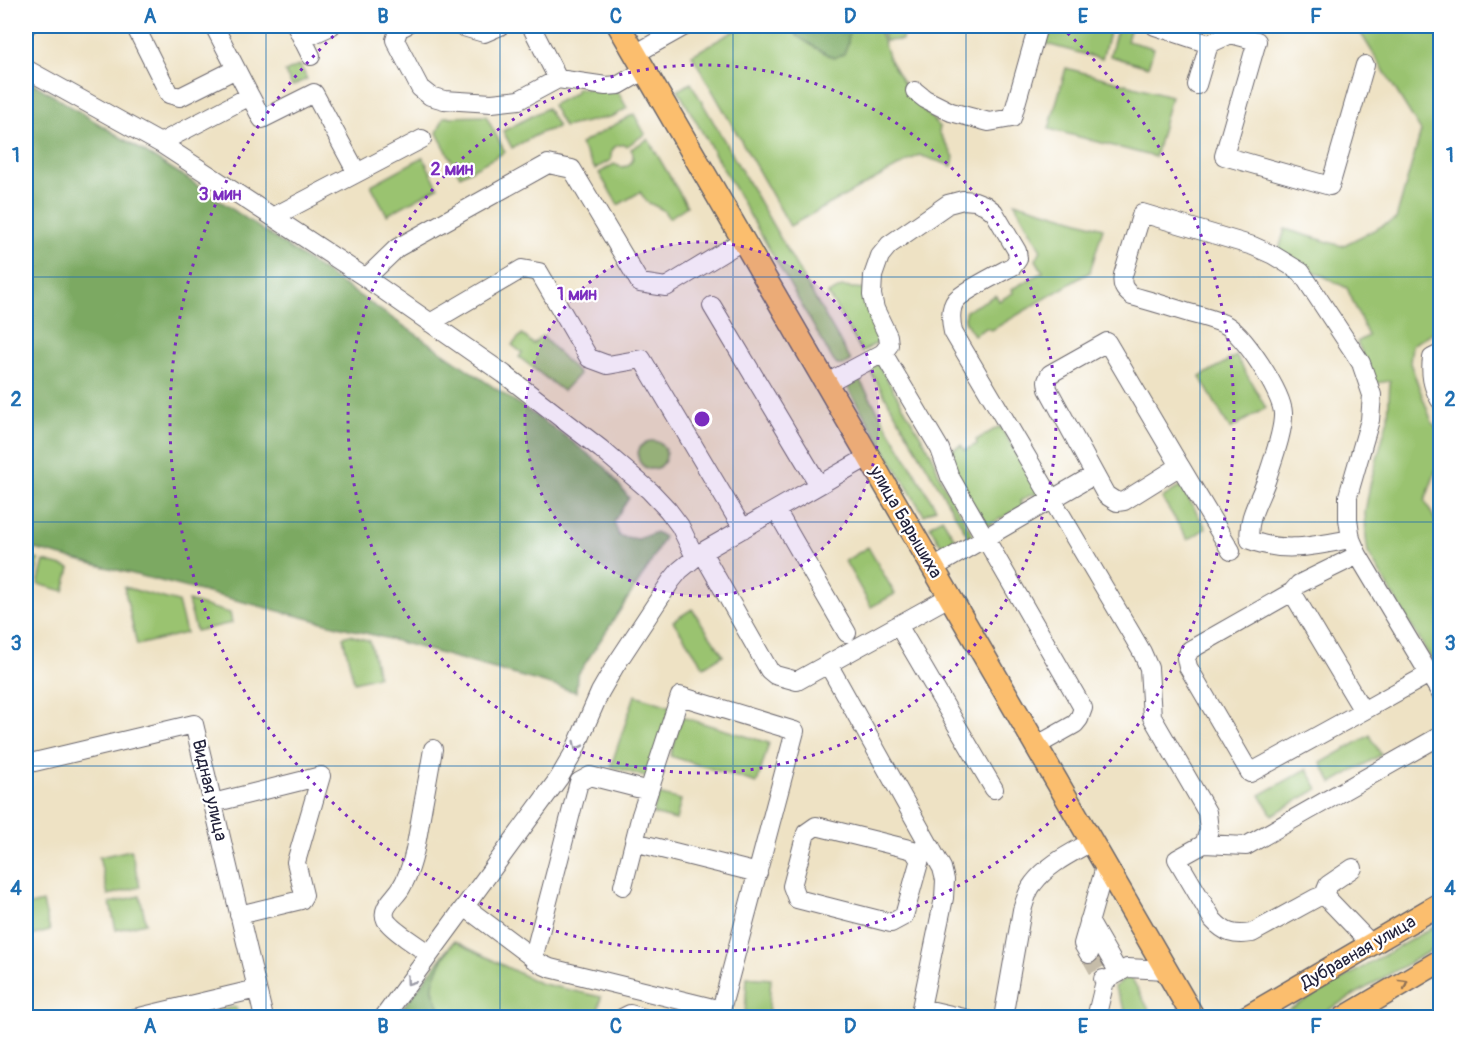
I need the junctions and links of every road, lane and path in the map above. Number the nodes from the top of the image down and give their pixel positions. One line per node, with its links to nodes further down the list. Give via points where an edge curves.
1 (135, 26): 18 (street, via 169,94 180,97)
2 (214, 26): 18 (street)
3 (331, 26): 12 (street)
4 (405, 26): 19 (street, via 399,28 395,40 420,88 429,96 492,103 519,100)
5 (460, 26): 6 (street, via 484,33)
6 (500, 26)
7 (531, 26): 19 (street)
8 (618, 26): 15 (main road, улица Барышиха)
9 (685, 26): 15 (street)
10 (1038, 26): 21 (street, via 1012,118 989,122 951,112)
11 (1155, 26): 13 (street)
12 (299, 32): 14 (street)
13 (1209, 44): 16 (street, via 1231,34 1257,41 1224,156 1330,186); 20 (street)
14 (311, 56)
15 (640, 62): 19 (street, via 619,85); 27 (main road, улица Барышиха)
16 (1365, 65)
17 (26, 69): 24 (street)
18 (236, 69): 22 (street)
19 (558, 79)
20 (1197, 85)
21 (915, 91)
22 (250, 96): 24 (street); 25 (street, via 262,119 314,93)
23 (422, 139): 25 (street)
24 (160, 143): 26 (street)
25 (357, 174): 26 (street)
26 (273, 217): 28 (street)
27 (742, 241): 28 (street, via 666,287 640,283 572,169 548,164 397,248); 33 (main road, улица Барышиха)
28 (366, 278): 30 (street)
29 (712, 306): 38 (street)
30 (430, 323): 41 (street, via 522,268 539,272 589,358 608,365 642,359); 45 (street, via 555,412 650,491)
31 (883, 353): 33 (street); 39 (street, via 889,345 888,336 872,295 880,256 889,245 948,204 963,200 985,205 994,212 1018,259 1013,266 955,301 953,332); 42 (street, via 940,449 950,477)
32 (1440, 354): 34 (street, via 1432,358 1431,371 1433,388)
33 (825, 384): 35 (main road, улица Барышиха)
34 (1440, 400)
35 (868, 457): 38 (street); 46 (main road, улица Барышиха)
36 (1180, 466): 37 (street, via 1117,502 1106,495); 37 (street, via 1107,342 1050,374 1047,381); 43 (street, via 1224,555)
37 (1095, 475): 39 (street)
38 (819, 485): 40 (street)
39 (1052, 500): 42 (street); 64 (street, via 1146,660 1152,717 1208,812 1209,830)
40 (776, 510): 41 (street); 50 (street)
41 (743, 529): 45 (street)
42 (985, 538): 46 (street); 56 (street, via 1083,708 1075,724)
43 (1250, 540): 44 (street, via 1281,548); 44 (street, via 1248,530 1281,428 1282,406 1257,360 1227,325 1126,291 1123,275 1142,213 1254,246 1301,272 1361,363 1372,395 1370,420 1348,496 1348,519)
44 (1355, 547): 47 (street); 52 (street)
45 (698, 554): 51 (street, via 769,670 797,681); 72 (street, one-way to 72, via 671,581 600,692 564,770)
46 (933, 568): 48 (main road, улица Барышиха)
47 (1292, 592): 54 (street); 54 (street, via 1190,650 1186,658 1250,772)
48 (949, 597): 49 (street); 56 (main road, улица Барышиха)
49 (898, 625): 51 (street); 59 (street)
50 (846, 633)
51 (828, 664): 65 (street)
52 (1429, 674): 53 (street); 54 (street)
53 (1440, 692)
54 (1363, 711)
55 (1440, 736): 64 (street, via 1246,846)
56 (1036, 746): 63 (main road, улица Барышиха)
57 (433, 749): 76 (street, via 408,875 385,912 392,927)
58 (26, 764): 61 (street, Видная улица, via 194,724)
59 (994, 789)
60 (649, 791): 62 (street); 68 (street, via 680,696 795,731); 78 (street, via 590,776 579,782)
61 (213, 803): 73 (street, Видная улица); 73 (street, via 321,776 296,862 304,898)
62 (634, 842): 68 (street); 69 (street)
63 (1091, 842): 66 (main road, улица Барышиха); 89 (street, via 1053,864 1032,884 1023,910)
64 (1204, 844): 70 (street, via 1177,859 1213,920 1229,933 1252,933)
65 (924, 851): 65 (street, via 816,826 806,833 792,886 797,899 891,923 904,916); 88 (street, via 942,868 945,880 921,1008)
66 (1106, 867): 74 (street); 80 (main road, улица Барышиха)
67 (1353, 868): 70 (street, via 1328,885)
68 (758, 873): 78 (street, via 721,1010 550,968)
69 (623, 886)
70 (1324, 895): 75 (street)
71 (1440, 904): 75 (main road, Дубравная улица)
72 (465, 907): 76 (street); 78 (street)
73 (239, 915): 82 (street, Видная улица)
74 (1089, 921): 77 (street, via 1083,944); 81 (street)
75 (1371, 944): 92 (main road, Дубравная улица)
76 (430, 954): 85 (street, one-way to 85)
77 (1089, 954)
78 (533, 959)
79 (1440, 961): 93 (main road, one-way to 79)
80 (1166, 970): 81 (street, via 1127,968); 91 (main road, улица Барышиха)
81 (1109, 977): 90 (street)
82 (256, 989): 83 (street); 84 (street, Видная улица)
83 (135, 1017)
84 (264, 1017)
85 (383, 1017)
86 (622, 1017): 87 (street)
87 (644, 1017)
88 (959, 1017)
89 (1003, 1017)
90 (1096, 1017)
91 (1194, 1017)
92 (1245, 1017)
93 (1344, 1017)

